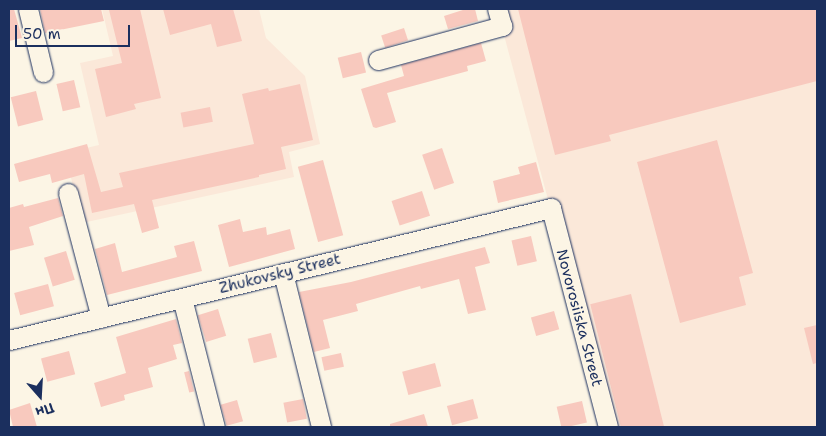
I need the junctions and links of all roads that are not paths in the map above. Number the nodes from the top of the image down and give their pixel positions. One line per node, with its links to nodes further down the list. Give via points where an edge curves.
1 (28, 9): 4 (street)
2 (497, 9): 3 (street, via 502,26)
3 (378, 60)
4 (43, 72)
5 (68, 193): 9 (street)
6 (551, 208): 7 (street, Zhukovsky Street); 13 (street, Novorosiiska Street)
7 (283, 274): 8 (street, Zhukovsky Street); 12 (street)
8 (182, 298): 9 (street, Zhukovsky Street); 11 (street)
9 (101, 318): 10 (street, Zhukovsky Street)
10 (9, 340)
11 (215, 427)
12 (321, 427)
13 (608, 427)

